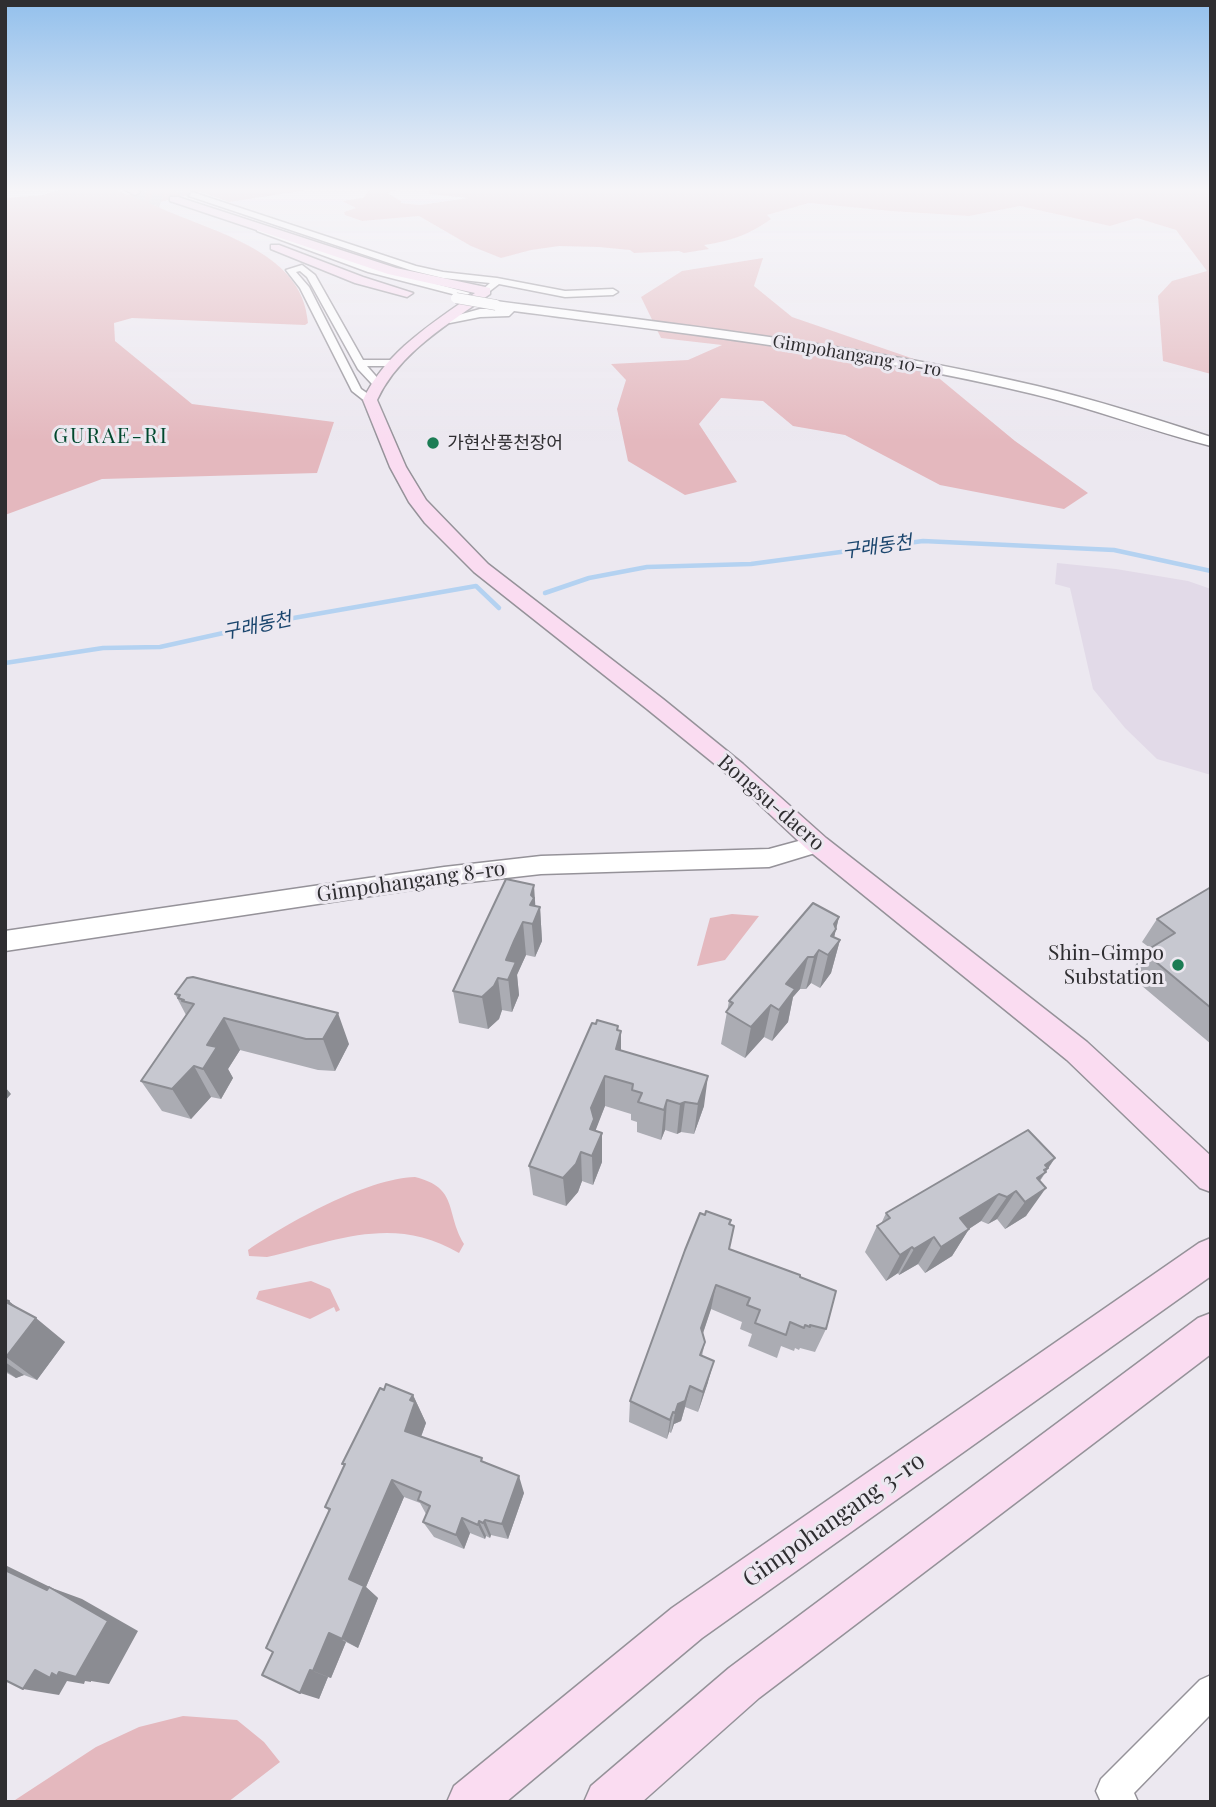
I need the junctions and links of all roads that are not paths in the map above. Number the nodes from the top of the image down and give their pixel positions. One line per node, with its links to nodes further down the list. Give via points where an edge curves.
1 (292, 272): 15 (street, Bongsu-daero, via 304,287)
2 (308, 272): 13 (street, Bongsu-daero)
3 (342, 272): 10 (main road)
4 (360, 272): 10 (street)
5 (398, 272): 8 (main road)
6 (431, 272): 7 (street)
7 (497, 281): 8 (street); 9 (street, via 565,294)
8 (486, 291): 10 (main road); 12 (street, via 740,326)
9 (613, 292)
10 (447, 306): 11 (street); 11 (street, via 480,313); 12 (street, Gimpohangang 10-ro, bridge, via 498,302); 14 (main road)
11 (509, 312): 12 (street, via 693,336)
12 (814, 344): 17 (street, Gimpohangang 10-ro, via 925,359 1045,384); 18 (street, Gimpohangang 10-ro, via 1001,382)
13 (360, 363): 14 (street); 16 (street, Bongsu-daero)
14 (392, 363): 16 (main road)
15 (347, 374): 16 (street); 16 (street, Bongsu-daero, via 357,391)
16 (373, 391): 19 (main road, Bongsu-daero, via 398,467 418,502 444,532 481,568 735,769)
17 (1211, 432)
18 (1211, 442)
19 (817, 844): 20 (street, Gimpohangang 8-ro, via 769,858 541,865 444,876); 21 (main road, Bongsu-daero, via 1077,1051)
20 (5, 941)
21 (1211, 1177)
22 (1211, 1255): 25 (main road, Gimpohangang 3-ro, via 687,1623)
23 (1211, 1331): 26 (main road, via 744,1683)
24 (1211, 1691): 27 (street, via 1113,1791)
25 (470, 1802)
26 (607, 1802)
27 (1121, 1802)

